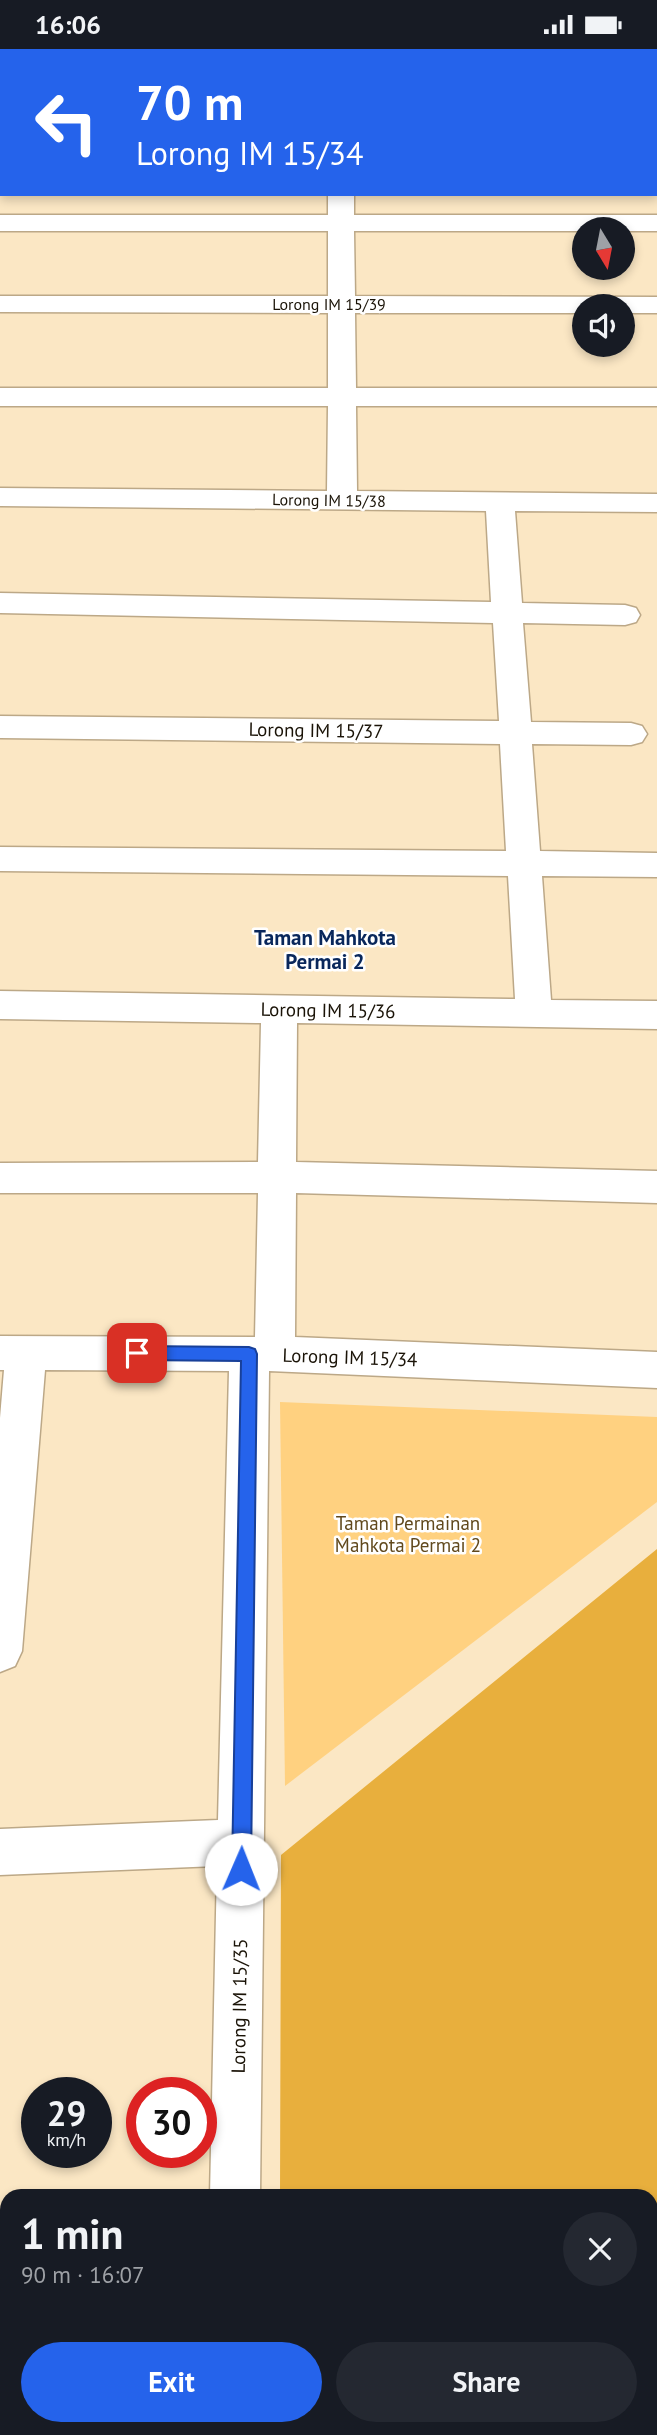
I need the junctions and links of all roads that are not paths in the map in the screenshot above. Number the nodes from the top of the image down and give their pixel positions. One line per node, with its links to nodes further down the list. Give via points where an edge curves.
1 (341, 196): 3 (street)
2 (0, 223): 3 (street)
3 (341, 223): 4 (street); 6 (street)
4 (657, 223)
5 (0, 304): 6 (street, Lorong IM 15/39)
6 (341, 304): 7 (street, Lorong IM 15/39); 10 (street)
7 (657, 305)
8 (0, 397): 10 (street)
9 (657, 397): 10 (street)
10 (341, 398): 12 (street)
11 (0, 497): 12 (street, Lorong IM 15/38)
12 (342, 500): 13 (street, Lorong IM 15/38)
13 (500, 502): 14 (street, Lorong IM 15/38); 16 (street)
14 (657, 503)
15 (0, 603): 16 (street)
16 (507, 613): 17 (street); 19 (street)
17 (625, 615)
18 (0, 727): 19 (street, Lorong IM 15/37)
19 (514, 733): 20 (street, Lorong IM 15/37); 22 (street)
20 (631, 734)
21 (0, 859): 22 (street)
22 (523, 864): 23 (street); 26 (street)
23 (657, 865)
24 (0, 1005): 25 (street, Lorong IM 15/36)
25 (279, 1010): 26 (street, Lorong IM 15/36); 28 (street, Lorong IM 15/35)
26 (534, 1013): 27 (street, Lorong IM 15/36)
27 (657, 1015)
28 (276, 1177): 29 (street); 30 (street); 32 (street, Lorong IM 15/35)
29 (0, 1178)
30 (657, 1187)
31 (13, 1353): 32 (street, Lorong IM 15/34); 34 (street)
32 (262, 1354): 33 (street, Lorong IM 15/34); 35 (street, Lorong IM 15/35)
33 (657, 1370)
34 (0, 1651)
35 (242, 1842): 36 (street); 37 (street, Lorong IM 15/35)
36 (0, 1852)
37 (235, 2189)

